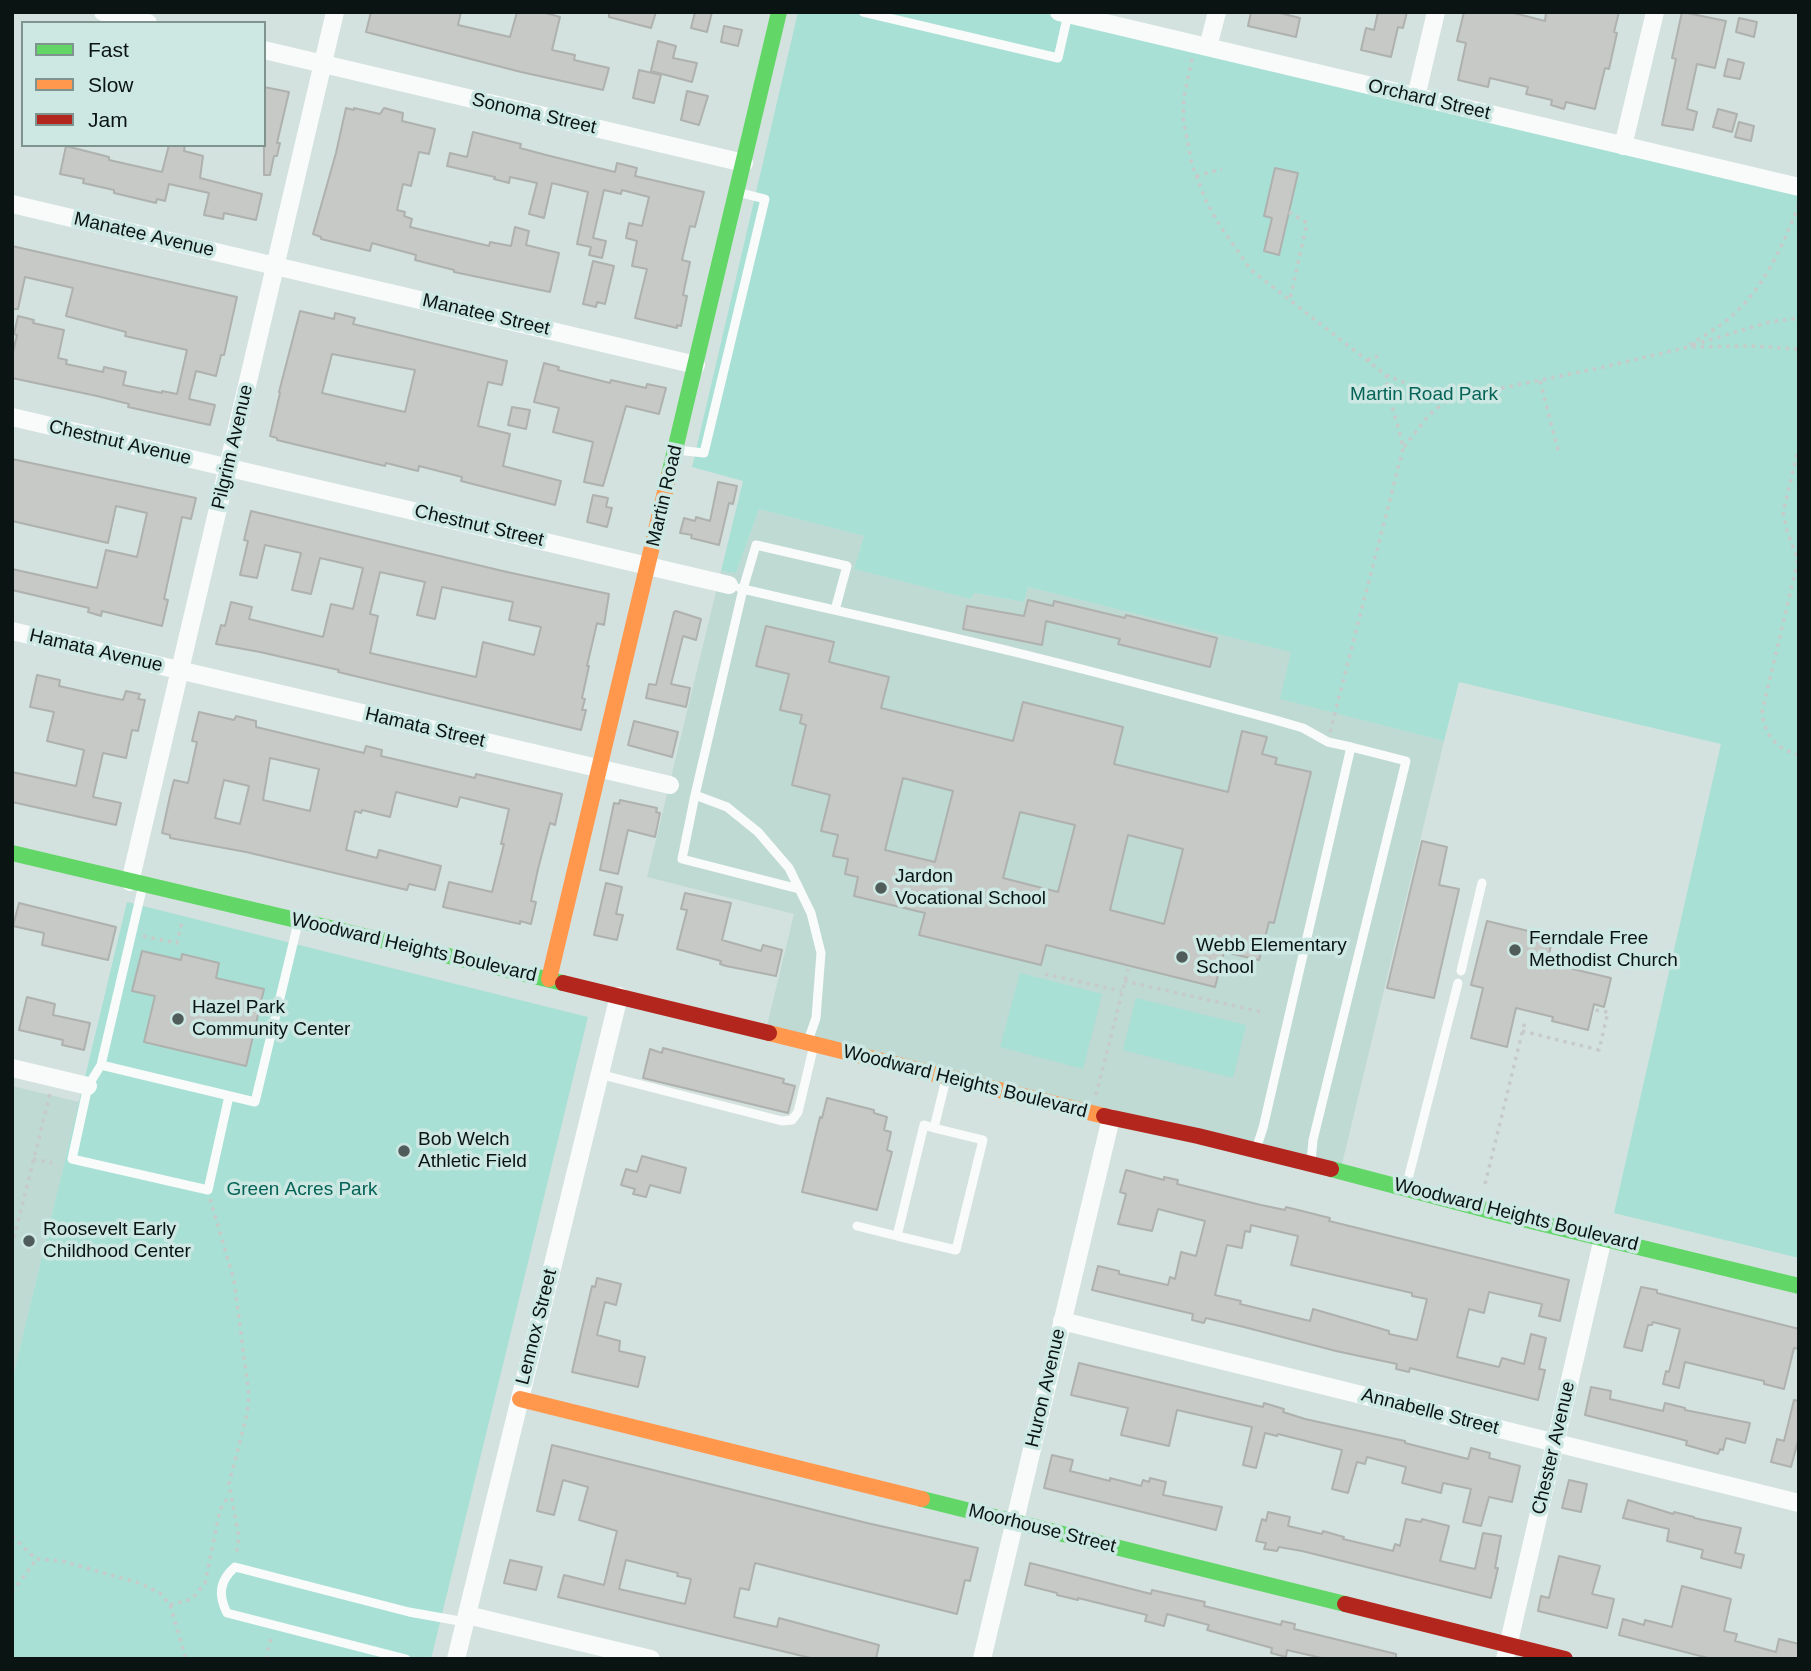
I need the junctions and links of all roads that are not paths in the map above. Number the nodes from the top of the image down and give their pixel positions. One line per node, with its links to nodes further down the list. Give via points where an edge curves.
1 (103, 12): 9 (street)
2 (335, 12): 12 (street, Pilgrim Avenue)
3 (779, 12): 15 (street, Martin Road)
4 (863, 12): 8 (lane, via 1058,58)
5 (1217, 12): 11 (street)
6 (1436, 12): 13 (street)
7 (1655, 12): 14 (street)
8 (1064, 13): 11 (street, Orchard Street)
9 (140, 21)
10 (266, 50): 12 (street, Sonoma Street)
11 (1201, 51): 13 (street, Orchard Street)
12 (323, 64): 15 (street, Sonoma Street); 19 (street, Pilgrim Avenue)
13 (1416, 97): 14 (street, Orchard Street)
14 (1623, 146): 16 (street, Orchard Street)
15 (744, 163): 17 (street, Martin Road)
16 (1799, 187)
17 (737, 192): 20 (street, Martin Road); 22 (lane, via 765,199 705,453)
18 (12, 204): 19 (street, Manatee Avenue)
19 (275, 265): 20 (street, Manatee Street); 23 (street, Pilgrim Avenue)
20 (696, 365): 22 (street, Martin Road)
21 (12, 417): 23 (street, Chestnut Avenue)
22 (676, 450): 24 (street, Martin Road)
23 (228, 468): 24 (street, Chestnut Street); 28 (street, Pilgrim Avenue)
24 (648, 566): 25 (street, Chestnut Street); 30 (street, Martin Road)
25 (736, 587): 26 (lane); 26 (lane, via 756,545 847,566); 32 (lane)
26 (835, 610): 29 (lane, via 1272,719)
27 (12, 631): 28 (street, Hamata Avenue)
28 (180, 670): 30 (street, Hamata Street); 34 (street, Pilgrim Avenue)
29 (1351, 747): 51 (lane); 52 (lane, via 1406,761 1312,1140)
30 (600, 769): 31 (street, Hamata Street); 39 (street, Martin Road)
31 (670, 785)
32 (695, 795): 36 (lane, via 727,807 758,832 789,868); 36 (lane, via 682,859)
33 (12, 853): 34 (street, Woodward Heights Boulevard)
34 (137, 883): 37 (street, Woodward Heights Boulevard); 43 (lane)
35 (1482, 883): 38 (lane)
36 (799, 889): 42 (lane, via 811,913 821,953)
37 (299, 921): 39 (street, Woodward Heights Boulevard); 48 (lane, via 255,1102)
38 (1461, 971)
39 (549, 979): 41 (street, Woodward Heights Boulevard)
40 (1458, 982): 53 (lane)
41 (618, 996): 42 (street, Woodward Heights Boulevard); 45 (street, Lennox Street)
42 (811, 1044): 45 (lane, via 798,1112 792,1120); 46 (street, Woodward Heights Boulevard)
43 (102, 1065): 47 (lane); 48 (lane)
44 (12, 1068): 47 (street)
45 (599, 1074): 59 (street, Lennox Street)
46 (946, 1077): 49 (street, Woodward Heights Boulevard); 50 (lane)
47 (88, 1086): 48 (lane, via 72,1159 208,1190)
48 (229, 1096)
49 (1111, 1118): 51 (street, Woodward Heights Boulevard); 58 (street, Huron Avenue)
50 (934, 1128): 55 (lane, via 924,1125); 55 (lane, via 983,1140 956,1250)
51 (1255, 1150): 52 (street, Woodward Heights Boulevard)
52 (1311, 1164): 53 (street, Woodward Heights Boulevard)
53 (1406, 1187): 56 (street, Woodward Heights Boulevard)
54 (857, 1226): 55 (lane)
55 (897, 1236)
56 (1603, 1238): 57 (street, Woodward Heights Boulevard); 60 (street, Chester Avenue)
57 (1799, 1286)
58 (1062, 1321): 60 (street, Annabelle Street); 62 (street, Huron Avenue)
59 (520, 1399): 62 (street, Moorhouse Street); 63 (street, Lennox Street)
60 (1556, 1443): 61 (street, Annabelle Street); 64 (street, Chester Avenue)
61 (1799, 1503)
62 (1014, 1522): 64 (street, Moorhouse Street); 68 (street, Huron Avenue)
63 (466, 1618): 65 (lane, via 409,1612 235,1567 225,1576 220,1599 227,1613); 66 (street, Lennox Street); 67 (street)
64 (1506, 1651): 69 (street, Moorhouse Street)
65 (406, 1659)
66 (456, 1659)
67 (651, 1659)
68 (982, 1659)
69 (1564, 1659)

